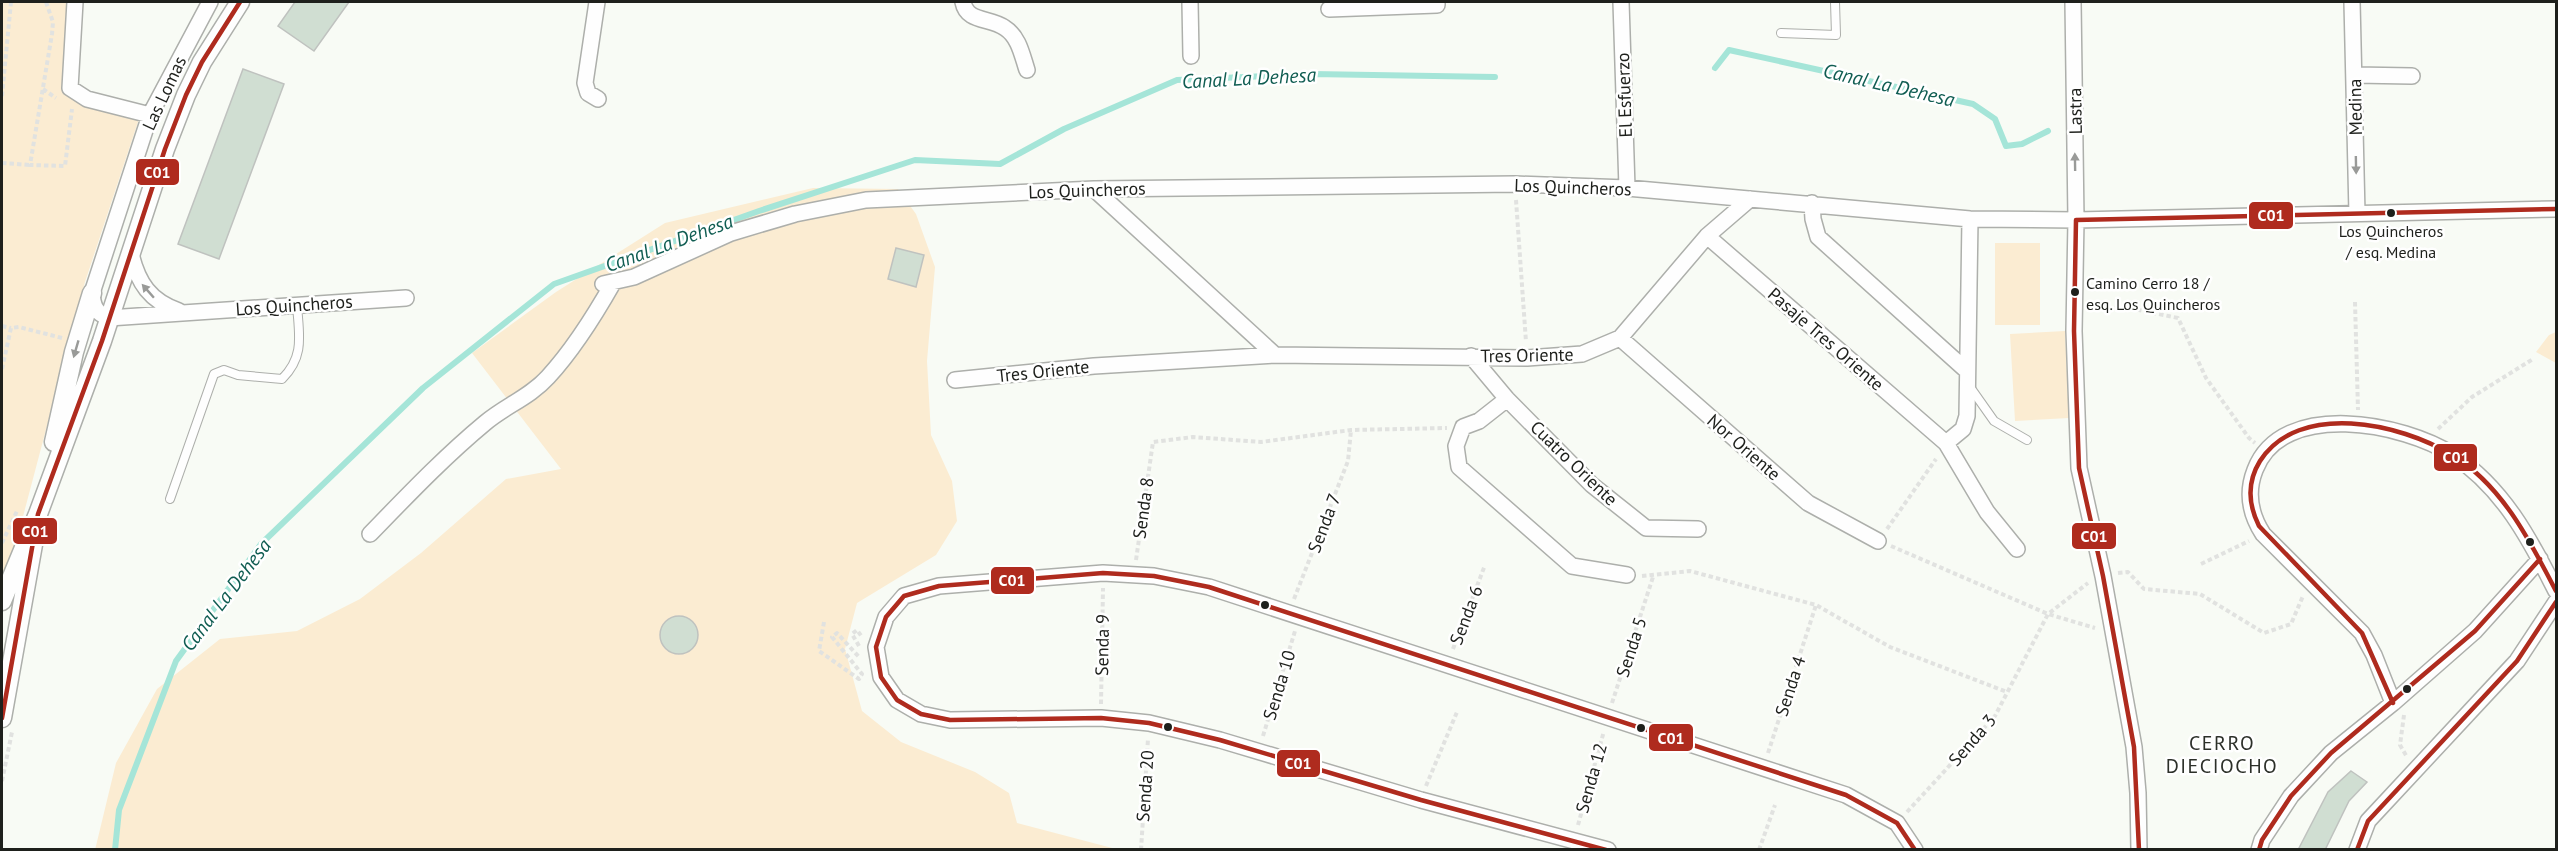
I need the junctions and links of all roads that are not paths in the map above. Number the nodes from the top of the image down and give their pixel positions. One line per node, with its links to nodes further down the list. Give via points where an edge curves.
1 (75, 2): 19 (street, via 70,88 87,99)
2 (210, 2): 19 (street, Las Lomas)
3 (240, 2): 29 (street, via 186,95)
4 (597, 2): 18 (street, via 585,83 588,93)
5 (963, 2): 15 (street, via 964,10 973,17 1005,28 1017,40)
6 (1190, 2): 14 (street)
7 (1437, 2): 12 (street)
8 (1621, 2): 20 (street, El Esfuerzo)
9 (1835, 2): 13 (lane, via 1836,35)
10 (2073, 2): 27 (street, Lastra, one-way to 10)
11 (2352, 2): 16 (street, Medina)
12 (1329, 9)
13 (1781, 33)
14 (1191, 56)
15 (1027, 70)
16 (2355, 75): 17 (street); 25 (street, Medina, one-way to 25)
17 (2412, 76)
18 (598, 99)
19 (150, 115): 30 (street, Las Lomas)
20 (1627, 188): 21 (street, Los Quincheros, via 1515,184); 22 (street, Los Quincheros)
21 (1094, 189): 36 (street); 47 (street, Los Quincheros, via 866,200 795,214 731,233 634,277 608,283 593,317 550,375 536,389 487,421)
22 (1750, 199): 23 (street, Los Quincheros); 28 (street, Tres Oriente)
23 (1812, 203): 26 (street, Los Quincheros); 38 (street, via 1818,237)
24 (2556, 209): 25 (street, Los Quincheros)
25 (2357, 213): 27 (street, Los Quincheros)
26 (1970, 219): 27 (street, Los Quincheros); 38 (street)
27 (2076, 220): 59 (street, Lastra, via 2074,332 2079,468 2103,576 2137,772)
28 (1707, 236): 35 (street, Tres Oriente); 42 (street, Pasaje Tres Oriente)
29 (131, 254): 33 (street, one-way to 29, via 162,305 146,292 135,274); 34 (street)
30 (92, 293): 34 (street, via 99,314); 43 (street, one-way to 43, via 72,363)
31 (406, 298): 32 (street, Los Quincheros)
32 (297, 305): 33 (street, Los Quincheros); 44 (lane, via 300,346 294,367 282,379 224,370 214,374)
33 (182, 313): 34 (street, Los Quincheros)
34 (109, 318): 43 (street)
35 (1620, 338): 37 (street, Tres Oriente, via 1582,354 1527,358); 48 (street, Nor Oriente, via 1808,503)
36 (1275, 355): 37 (street, Tres Oriente); 39 (street, Tres Oriente, via 1094,366)
37 (1471, 356): 40 (street, Cuatro Oriente)
38 (1966, 376): 41 (lane, via 1994,421); 42 (street, via 1967,416 1963,429)
39 (955, 380)
40 (1508, 399): 46 (street, Cuatro Oriente, via 1592,485 1646,528); 51 (street, via 1479,421 1463,427 1456,446 1459,467 1572,566)
41 (2026, 440)
42 (1946, 443): 49 (street, Pasaje Tres Oriente, via 1987,512)
43 (46, 491): 45 (street)
44 (170, 499)
45 (38, 514): 53 (street); 56 (street)
46 (1698, 529)
47 (370, 534)
48 (1878, 541)
49 (2017, 549)
50 (2540, 559): 52 (street); 55 (street, via 2475,631); 55 (street, via 2518,521 2490,486 2455,456 2427,441 2392,430 2325,425 2281,437 2265,450 2250,489 2252,510 2263,534 2362,633)
51 (1627, 575)
52 (2556, 591)
53 (2, 601)
54 (2556, 602): 61 (street, via 2517,661 2368,821)
55 (2393, 703): 60 (street, via 2331,753 2291,796)
56 (2, 718)
57 (1608, 849): 58 (street, via 1149,723 1101,718 951,720 921,714 897,700 881,677 876,647 886,617 904,596 939,586 1134,573 1209,587 1846,795 1897,823)
58 (1916, 849)
59 (2139, 849)
60 (2259, 849)
61 (2357, 849)

